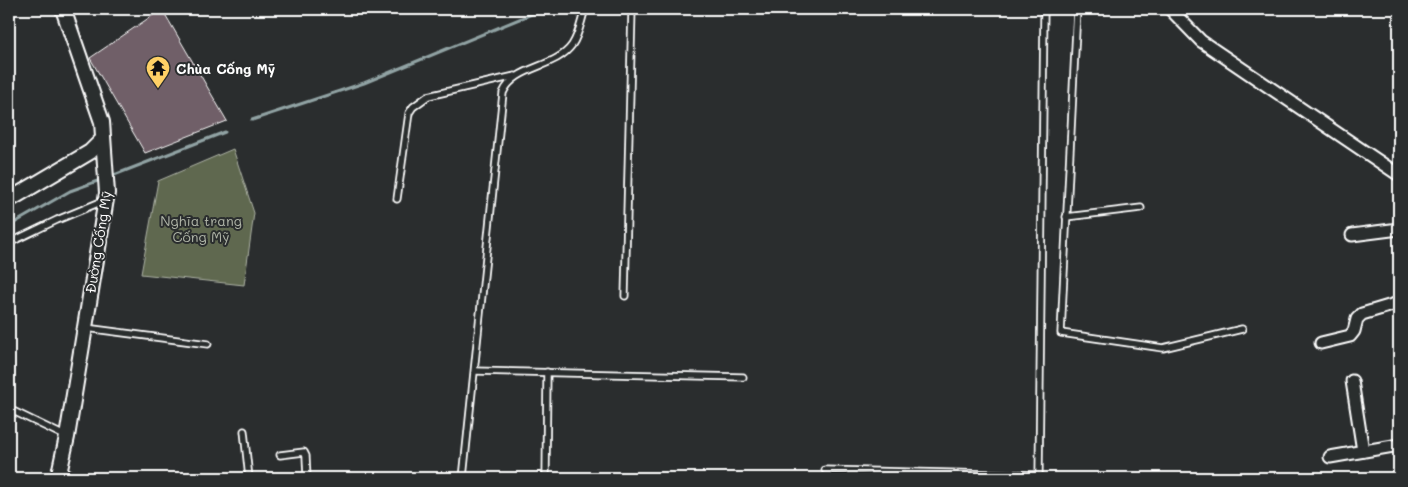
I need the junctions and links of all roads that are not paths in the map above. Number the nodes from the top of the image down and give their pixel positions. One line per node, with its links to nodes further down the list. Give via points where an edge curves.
1 (63, 9): 8 (street, Đường Cống Mỹ, via 102,122)
2 (584, 9): 7 (lane, via 571,46 556,59)
3 (632, 9): 18 (lane)
4 (1044, 9): 35 (lane, via 1039,475)
5 (1076, 9): 14 (lane)
6 (1170, 9): 9 (street, via 1200,40)
7 (520, 75): 11 (lane, via 428,96 413,107 409,114); 24 (lane, via 506,86 503,93)
8 (103, 139): 10 (street, Đường Cống Mỹ); 12 (street, via 90,152)
9 (1399, 174)
10 (106, 197): 17 (lane); 20 (street, Đường Cống Mỹ)
11 (397, 199)
12 (9, 200)
13 (1141, 208): 14 (lane)
14 (1066, 217): 21 (lane, via 1061,332 1163,348)
15 (1399, 229): 16 (street)
16 (1352, 235)
17 (9, 243)
18 (625, 296)
19 (1399, 303): 23 (street, via 1362,314 1350,336)
20 (84, 328): 22 (lane); 30 (street, Đường Cống Mỹ)
21 (1242, 329)
22 (208, 344)
23 (1321, 344)
24 (475, 371): 25 (lane); 40 (lane)
25 (547, 372): 26 (lane); 41 (lane)
26 (742, 377)
27 (1352, 381): 32 (street)
28 (9, 409): 30 (lane)
29 (244, 431): 38 (lane)
30 (67, 437): 36 (street, Đường Cống Mỹ)
31 (1399, 445): 32 (street)
32 (1363, 451): 34 (street)
33 (280, 455): 39 (lane, via 304,452)
34 (1330, 457)
35 (825, 470)
36 (59, 475): 37 (lane)
37 (88, 478)
38 (249, 478)
39 (307, 478)
40 (463, 478)
41 (546, 478)

